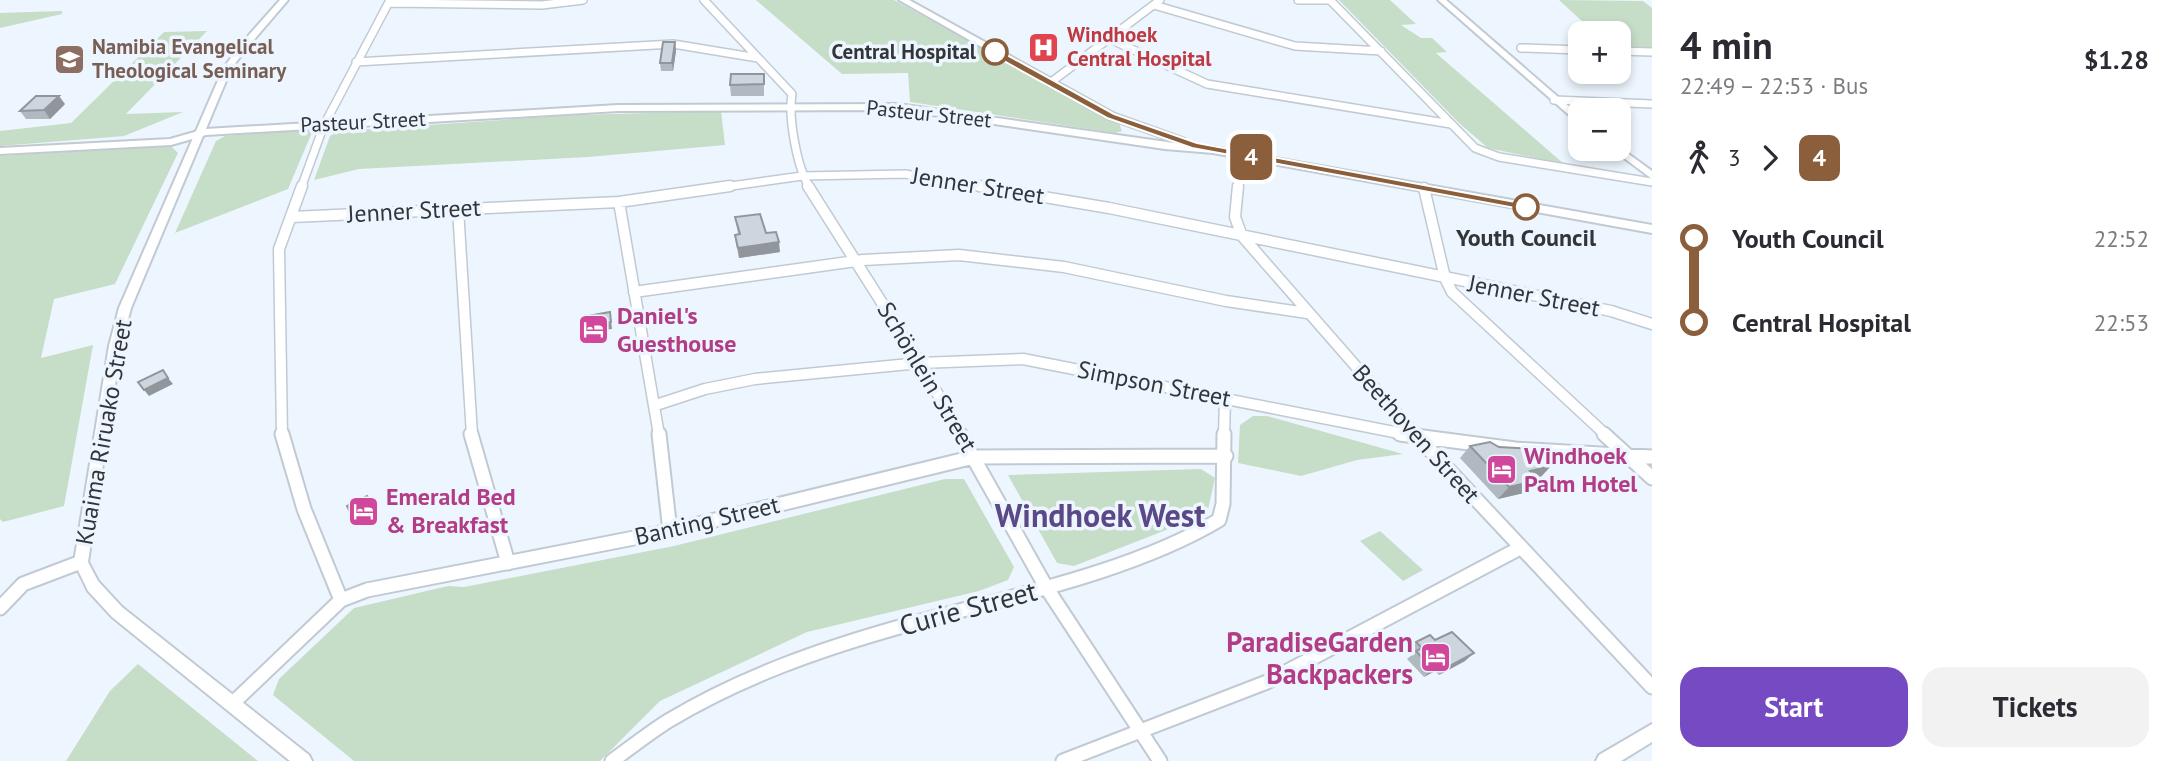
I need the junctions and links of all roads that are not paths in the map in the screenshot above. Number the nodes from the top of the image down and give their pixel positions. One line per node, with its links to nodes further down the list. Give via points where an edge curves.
1 (284, 0): 25 (street, Kuaima Riruako Street, via 233,59)
2 (583, 0): 8 (street, via 542,5)
3 (704, 0): 16 (street, Schönlein Street)
4 (903, 0): 18 (main road)
5 (1298, 0): 6 (street)
6 (1330, 0): 13 (street)
7 (1442, 0): 19 (street)
8 (390, 1): 17 (street)
9 (1157, 2): 10 (street); 13 (street, via 1295,46)
10 (1110, 39): 18 (street); 23 (street, via 1207,84)
11 (1521, 48): 12 (street)
12 (1568, 50)
13 (1381, 51): 23 (street)
14 (1631, 51): 15 (street)
15 (1652, 52)
16 (759, 58): 17 (street, via 673,44); 21 (street, Schönlein Street, via 788,88 793,99)
17 (356, 62): 24 (street)
18 (1050, 83): 26 (main road)
19 (1554, 100): 20 (street); 22 (street)
20 (1652, 104)
21 (790, 106): 24 (main road, Pasteur Street, via 605,108); 26 (main road, Pasteur Street, via 909,108); 30 (street, Schönlein Street)
22 (1568, 111)
23 (1451, 124): 32 (street, via 1469,144 1490,155)
24 (324, 125): 25 (main road, Pasteur Street); 36 (street)
25 (198, 134): 27 (main road, Pasteur Street, via 171,142); 55 (street, Kuaima Riruako Street, via 120,323)
26 (1155, 139): 28 (main road, Pasteur Street)
27 (0, 151)
28 (1241, 155): 33 (main road, Pasteur Street); 38 (street, via 1235,217)
29 (1631, 160): 31 (street)
30 (802, 176): 34 (street, Jenner Street); 38 (street, Jenner Street, via 905,174 945,179); 39 (street, Schönlein Street)
31 (1652, 176)
32 (1652, 182)
33 (1424, 188): 37 (main road, Pasteur Street); 40 (street)
34 (619, 202): 35 (street, Jenner Street); 41 (street)
35 (458, 209): 36 (street, Jenner Street); 56 (street, via 472,443)
36 (292, 217): 58 (street, via 279,249 282,435 304,509)
37 (1652, 229)
38 (1242, 236): 40 (street, Jenner Street); 42 (street, Beethoven Street)
39 (855, 260): 41 (street); 42 (street, via 934,255 1004,258); 44 (street, Schönlein Street)
40 (1445, 278): 43 (street, Jenner Street, via 1611,311); 48 (street, via 1452,292)
41 (634, 292): 46 (street)
42 (1307, 313): 47 (street, Beethoven Street)
43 (1652, 324)
44 (920, 363): 45 (street, Simpson Street, via 1032,360); 46 (street, Simpson Street, via 755,379); 50 (street, Schönlein Street)
45 (1225, 398): 47 (street, Simpson Street); 49 (street, Curie Street)
46 (656, 405): 53 (street)
47 (1418, 437): 48 (street, Simpson Street, via 1515,449); 54 (street, Beethoven Street)
48 (1625, 455): 51 (street, Simpson Street); 52 (street)
49 (1226, 456): 50 (street, Banting Street); 57 (street, Curie Street, via 1219,520 1146,554)
50 (974, 457): 53 (street, Banting Street); 57 (street, Schönlein Street)
51 (1652, 457)
52 (1652, 478)
53 (670, 531): 56 (street, Banting Street)
54 (1520, 548): 60 (street, Beethoven Street); 62 (street, via 1267,682)
55 (81, 562): 59 (street, via 23,584); 61 (street, Kuaima Riruako Street, via 93,586 117,612)
56 (508, 563): 58 (street, Banting Street, via 368,590)
57 (1046, 587): 62 (street, Schönlein Street); 65 (street, Curie Street, via 827,647 760,672 682,712)
58 (341, 600): 61 (street, Banting Street)
59 (0, 608)
60 (1652, 687)
61 (232, 704): 64 (street, Kuaima Riruako Street)
62 (1141, 732): 66 (street); 67 (street, Schönlein Street)
63 (1652, 732): 68 (street)
64 (299, 759)
65 (612, 761)
66 (1063, 761)
67 (1160, 761)
68 (1605, 761)

